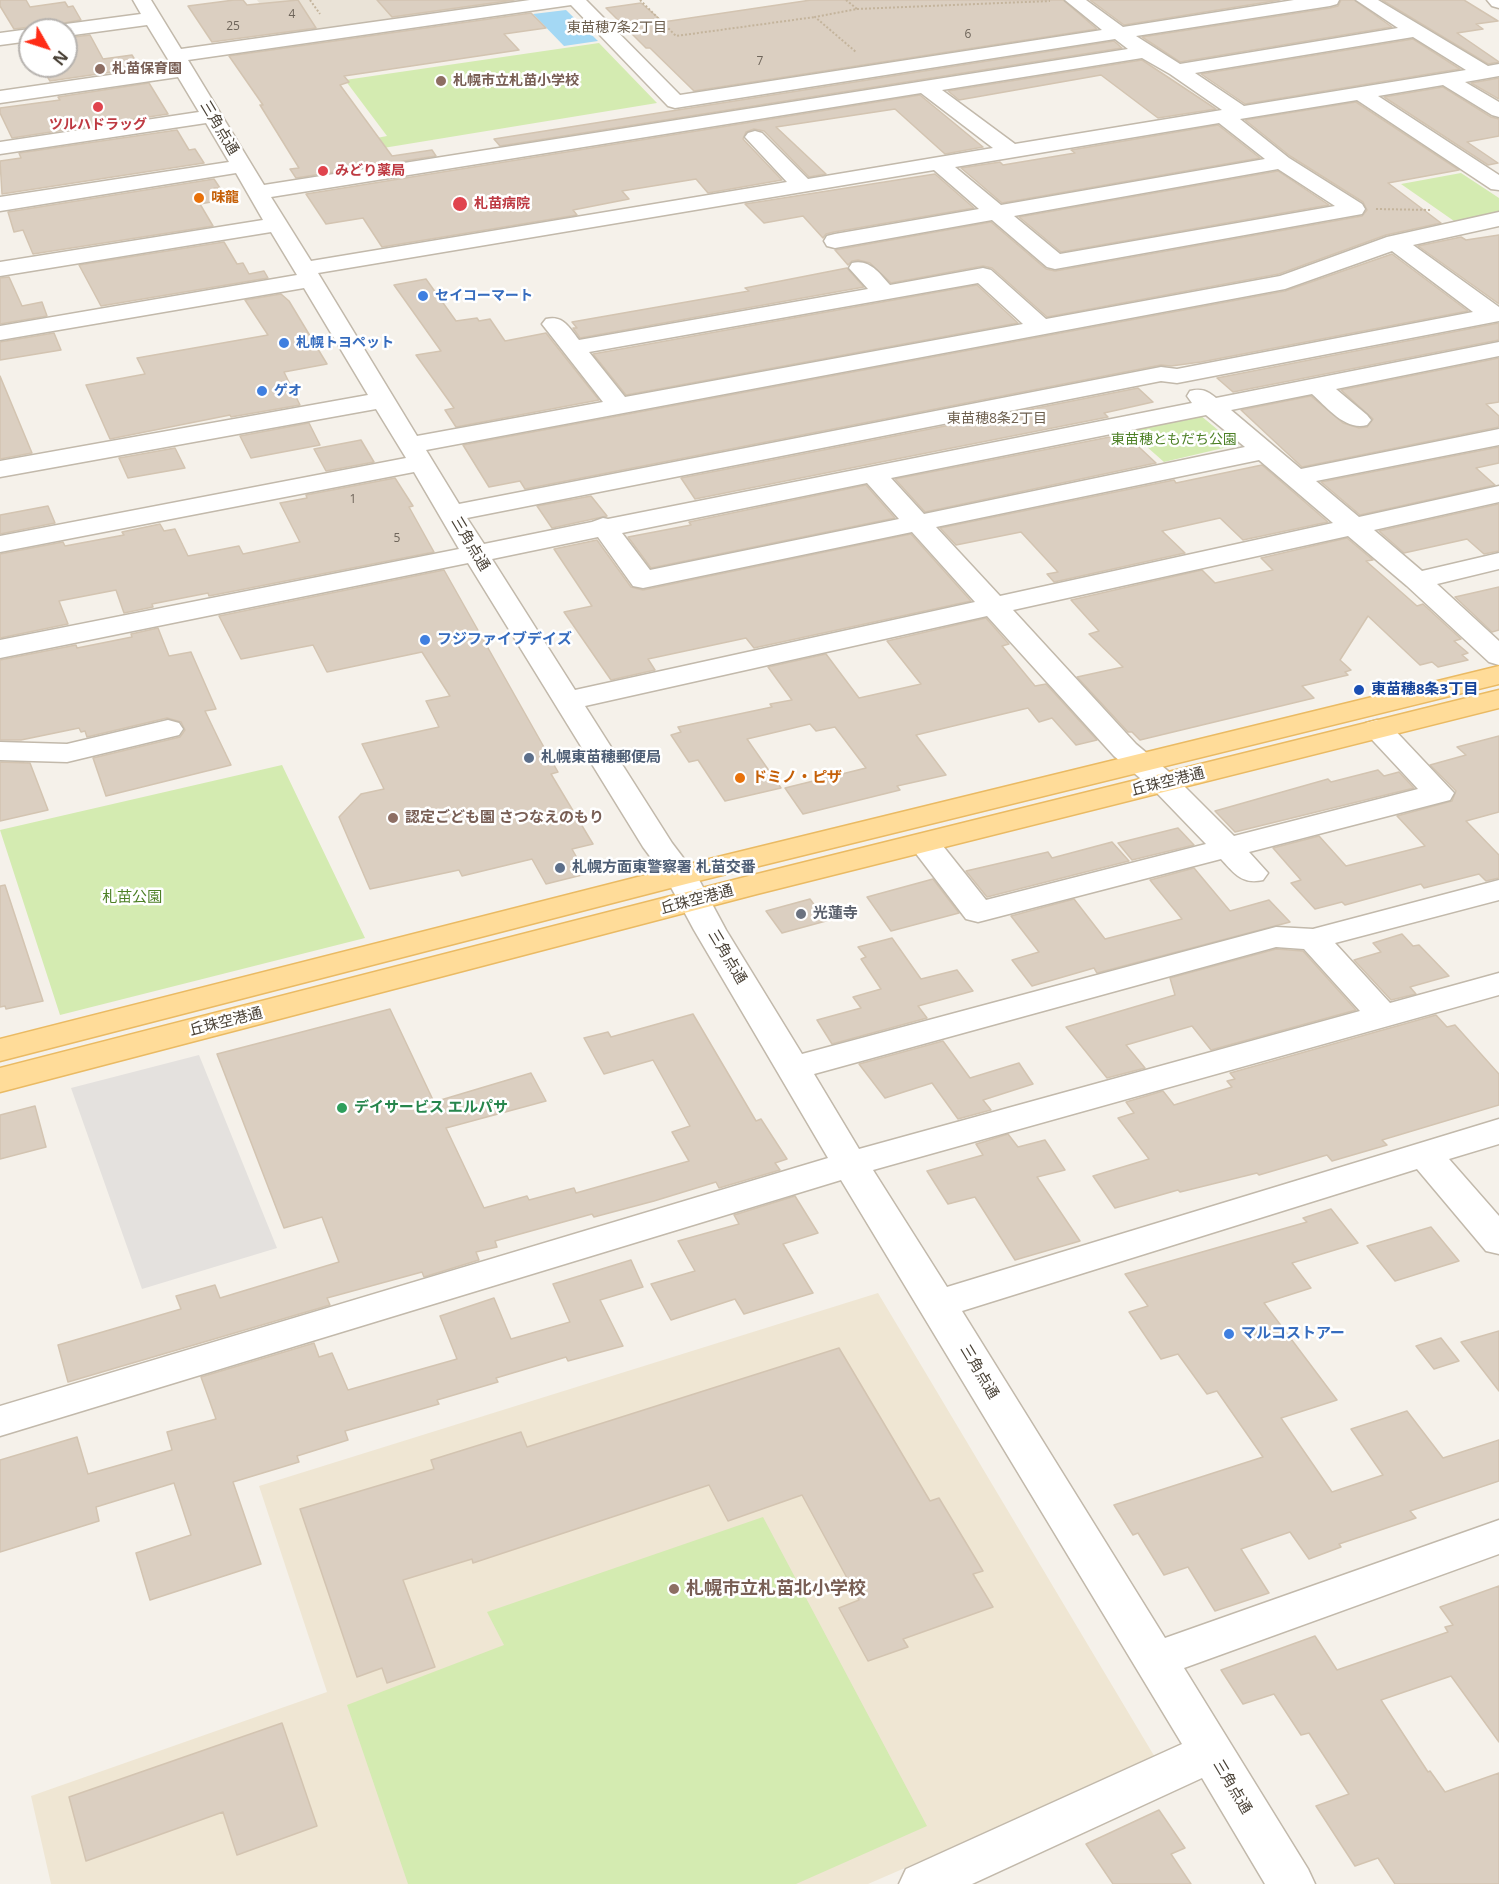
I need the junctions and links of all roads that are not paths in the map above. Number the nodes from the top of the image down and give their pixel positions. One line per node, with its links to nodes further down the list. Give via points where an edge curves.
1 (569, 0): 13 (street)
2 (576, 0): 9 (street, via 675,102)
3 (1074, 0): 9 (street)
4 (1330, 0): 9 (street)
5 (1365, 0): 8 (street)
6 (148, 9): 7 (street); 13 (street, 三角点通)
7 (78, 27)
8 (1417, 31): 14 (street); 15 (street)
9 (1118, 32): 12 (street)
10 (18, 37): 11 (street)
11 (0, 39)
12 (1145, 52): 14 (street); 17 (street)
13 (181, 63): 19 (street); 22 (street, 三角点通)
14 (1177, 70): 21 (street)
15 (1492, 71): 16 (street)
16 (1447, 79): 18 (street); 20 (street)
17 (926, 88): 25 (street); 31 (street)
18 (1360, 93): 21 (street); 29 (street)
19 (0, 97)
20 (1499, 111)
21 (1232, 115): 25 (street); 26 (street)
22 (211, 116): 24 (street); 28 (street, 三角点通)
23 (754, 137): 30 (street)
24 (0, 148)
25 (1011, 151): 27 (street)
26 (1282, 162): 33 (street); 33 (street, via 1354,209 1055,262)
27 (938, 163): 30 (street); 33 (street)
28 (241, 166): 31 (street, 三角点通); 32 (street)
29 (1499, 184)
30 (803, 186): 40 (street)
31 (259, 192): 35 (street, 三角点通)
32 (0, 204)
33 (997, 212): 36 (street)
34 (1499, 220): 37 (street)
35 (277, 224): 39 (street); 40 (street, 三角点通)
36 (835, 241)
37 (1395, 242): 42 (street); 44 (street, via 1285,282)
38 (860, 268): 41 (street)
39 (0, 269)
40 (307, 274): 45 (street); 50 (street, 三角点通)
41 (885, 292): 44 (street, via 983,275); 46 (street)
42 (1495, 314): 48 (street)
43 (554, 324): 46 (street)
44 (1039, 326): 51 (street)
45 (0, 333)
46 (573, 348): 51 (street)
47 (1499, 349): 49 (street)
48 (1177, 376): 52 (street); 61 (street, via 1161,374)
49 (1316, 385): 52 (street); 53 (street)
50 (383, 400): 56 (street, 三角点通); 57 (street)
51 (619, 406): 56 (street)
52 (1209, 406): 55 (street); 58 (street)
53 (1358, 420)
54 (1499, 437): 59 (street)
55 (1264, 450): 59 (street); 62 (street)
56 (416, 454): 61 (street, 三角点通); 65 (street)
57 (0, 469)
58 (873, 474): 62 (street); 63 (street)
59 (1297, 477): 64 (street)
60 (1499, 494): 64 (street)
61 (451, 513): 66 (street, 三角点通)
62 (919, 523): 63 (street, via 643,580); 69 (street)
63 (603, 526): 66 (street)
64 (1352, 527): 68 (street); 69 (street)
65 (0, 544)
66 (476, 554): 70 (street); 74 (street, 三角点通)
67 (1499, 561): 68 (street)
68 (1417, 580): 71 (street)
69 (995, 606): 74 (street); 78 (street, via 1125,750)
70 (0, 649)
71 (1499, 656)
72 (1499, 675): 78 (main road, 丘珠空港通)
73 (1499, 699): 76 (main road, 丘珠空港通)
74 (567, 701): 82 (street, 三角点通)
75 (168, 729): 77 (street, via 67,753)
76 (1377, 729): 78 (main road, 丘珠空港通); 80 (street, via 1439,793)
77 (0, 751)
78 (1153, 773): 79 (main road, 丘珠空港通); 80 (street); 82 (main road, 丘珠空港通)
79 (924, 843): 80 (street, via 978,912); 82 (main road, 丘珠空港通)
80 (1228, 847): 81 (street)
81 (1252, 873)
82 (687, 889): 87 (main road, 丘珠空港通); 88 (street, 三角点通); 89 (main road, 丘珠空港通)
83 (1499, 890): 84 (street)
84 (1313, 939): 86 (street); 88 (street, via 1276,937)
85 (1499, 984): 86 (street)
86 (1383, 1016): 92 (street)
87 (0, 1050)
88 (794, 1068): 92 (street, 三角点通)
89 (0, 1080)
90 (1499, 1131): 91 (street)
91 (1424, 1154): 93 (street); 94 (street)
92 (850, 1164): 94 (street, 三角点通); 95 (street)
93 (1499, 1241)
94 (938, 1304): 97 (street, 三角点通)
95 (0, 1421)
96 (1499, 1537): 97 (street)
97 (1155, 1660): 98 (street, 三角点通)
98 (1211, 1752): 99 (street); 100 (street, 三角点通)
99 (923, 1884)
100 (1292, 1884)

